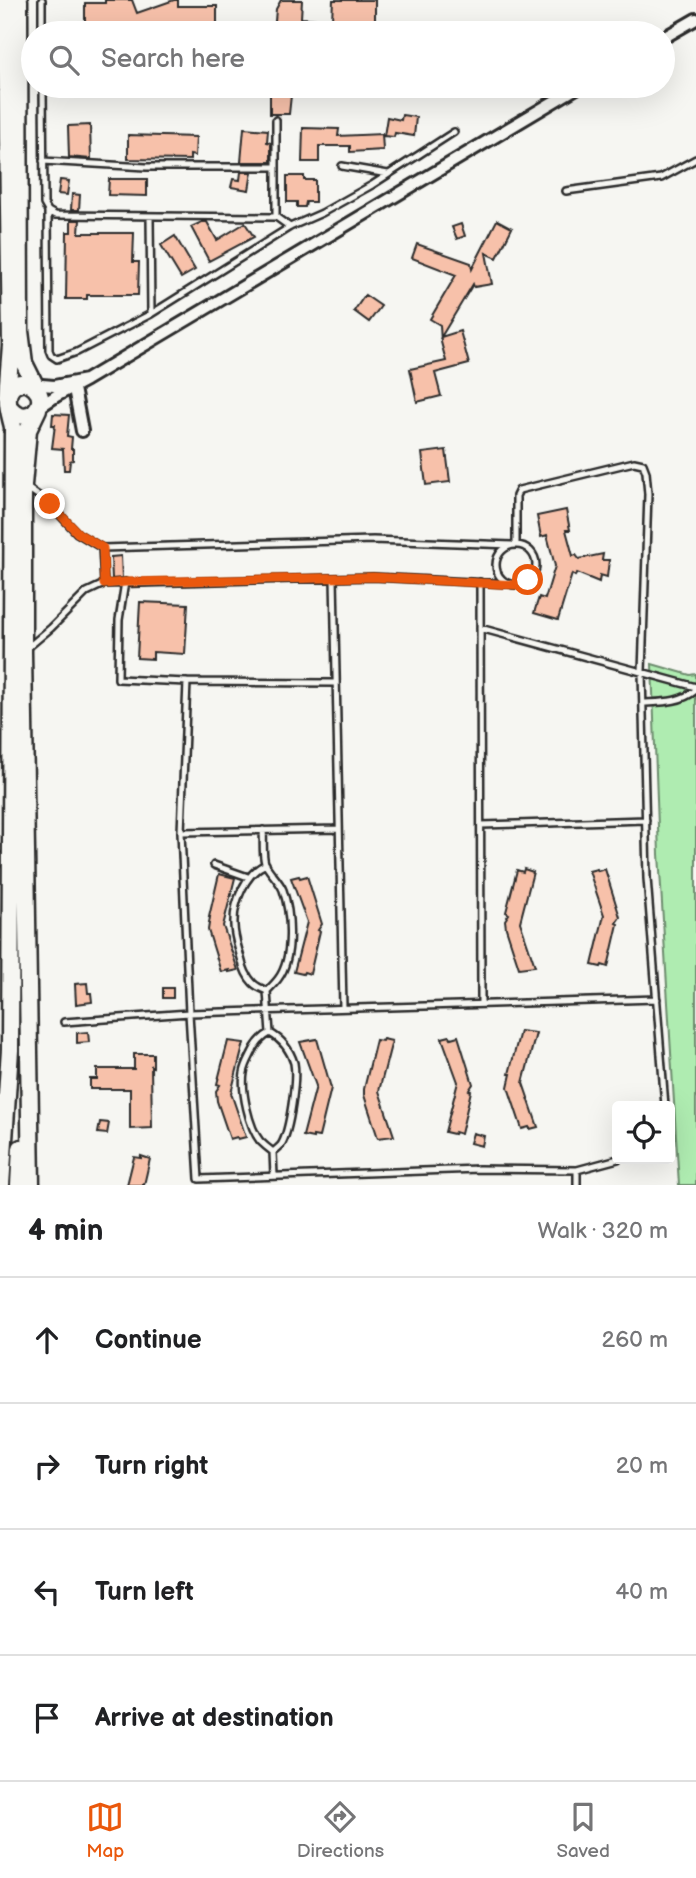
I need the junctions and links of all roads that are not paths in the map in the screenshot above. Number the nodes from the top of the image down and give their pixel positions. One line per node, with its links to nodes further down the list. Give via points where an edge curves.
1 (6, 0): 24 (main road)
2 (19, 0): 23 (main road, via 20,331)
3 (42, 0): 5 (lane)
4 (696, 19): 6 (street)
5 (42, 21)
6 (675, 31)
7 (43, 98): 12 (lane)
8 (560, 98): 22 (street)
9 (276, 120): 14 (lane)
10 (454, 132): 15 (lane)
11 (696, 159): 16 (lane, via 661,178)
12 (43, 161): 14 (lane); 17 (lane)
13 (342, 166): 15 (lane)
14 (276, 167): 19 (lane)
15 (388, 174): 20 (lane)
16 (566, 191)
17 (48, 211): 18 (lane, via 55,215); 21 (lane, via 49,350 54,358 77,352)
18 (150, 216): 19 (lane); 21 (lane)
19 (276, 216): 20 (lane)
20 (290, 228): 21 (lane)
21 (151, 314)
22 (74, 385): 23 (street); 23 (street, via 54,386); 25 (street)
23 (35, 397): 24 (main road, via 22,383 12,387); 24 (main road, via 27,416 16,415); 26 (main road)
24 (8, 402): 58 (main road, via 13,427)
25 (82, 431)
26 (23, 485): 28 (lane, via 78,533); 35 (main road)
27 (514, 545): 28 (lane, via 373,540); 33 (lane, via 501,552 496,564 500,576); 33 (lane, via 531,552 535,570 528,580); 36 (lane, via 519,490 634,462 643,464 648,494)
28 (103, 548): 32 (lane)
29 (334, 578): 30 (lane); 31 (lane); 38 (lane)
30 (125, 582): 32 (lane); 37 (lane, via 118,620 118,679)
31 (480, 582): 33 (lane); 34 (lane)
32 (104, 584): 35 (lane, via 87,592)
33 (510, 584)
34 (480, 628): 36 (lane); 42 (lane)
35 (23, 652): 57 (main road)
36 (642, 672): 39 (lane); 40 (lane)
37 (187, 682): 38 (lane); 45 (lane)
38 (337, 684): 43 (lane)
39 (696, 689): 40 (lane, via 671,702)
40 (643, 703): 41 (lane)
41 (646, 820): 42 (lane); 50 (lane)
42 (481, 825): 51 (lane)
43 (339, 829): 44 (lane); 52 (lane)
44 (263, 830): 45 (lane); 46 (lane)
45 (181, 832): 54 (lane)
46 (265, 864): 48 (lane); 49 (lane, via 282,888 289,921 286,962 280,978)
47 (214, 865): 48 (lane)
48 (248, 877): 49 (lane, via 237,904 236,940 248,977)
49 (267, 991): 53 (lane)
50 (657, 999): 51 (lane); 59 (lane)
51 (481, 1004): 52 (lane)
52 (343, 1008): 53 (lane)
53 (269, 1011): 54 (lane); 56 (lane)
54 (189, 1013): 55 (lane); 63 (lane, via 199,1179)
55 (64, 1022)
56 (270, 1033): 60 (lane, via 291,1055 295,1077 287,1130); 60 (lane, via 255,1046 243,1082 254,1129)
57 (30, 1041): 66 (main road, via 24,1072); 67 (main road)
58 (5, 1051): 64 (main road); 65 (main road, via 14,1086)
59 (665, 1101)
60 (273, 1152): 63 (lane)
61 (612, 1161): 62 (lane)
62 (577, 1170): 63 (lane); 68 (lane)
63 (274, 1176)
64 (1, 1185)
65 (12, 1185)
66 (19, 1185)
67 (31, 1185)
68 (577, 1185)

